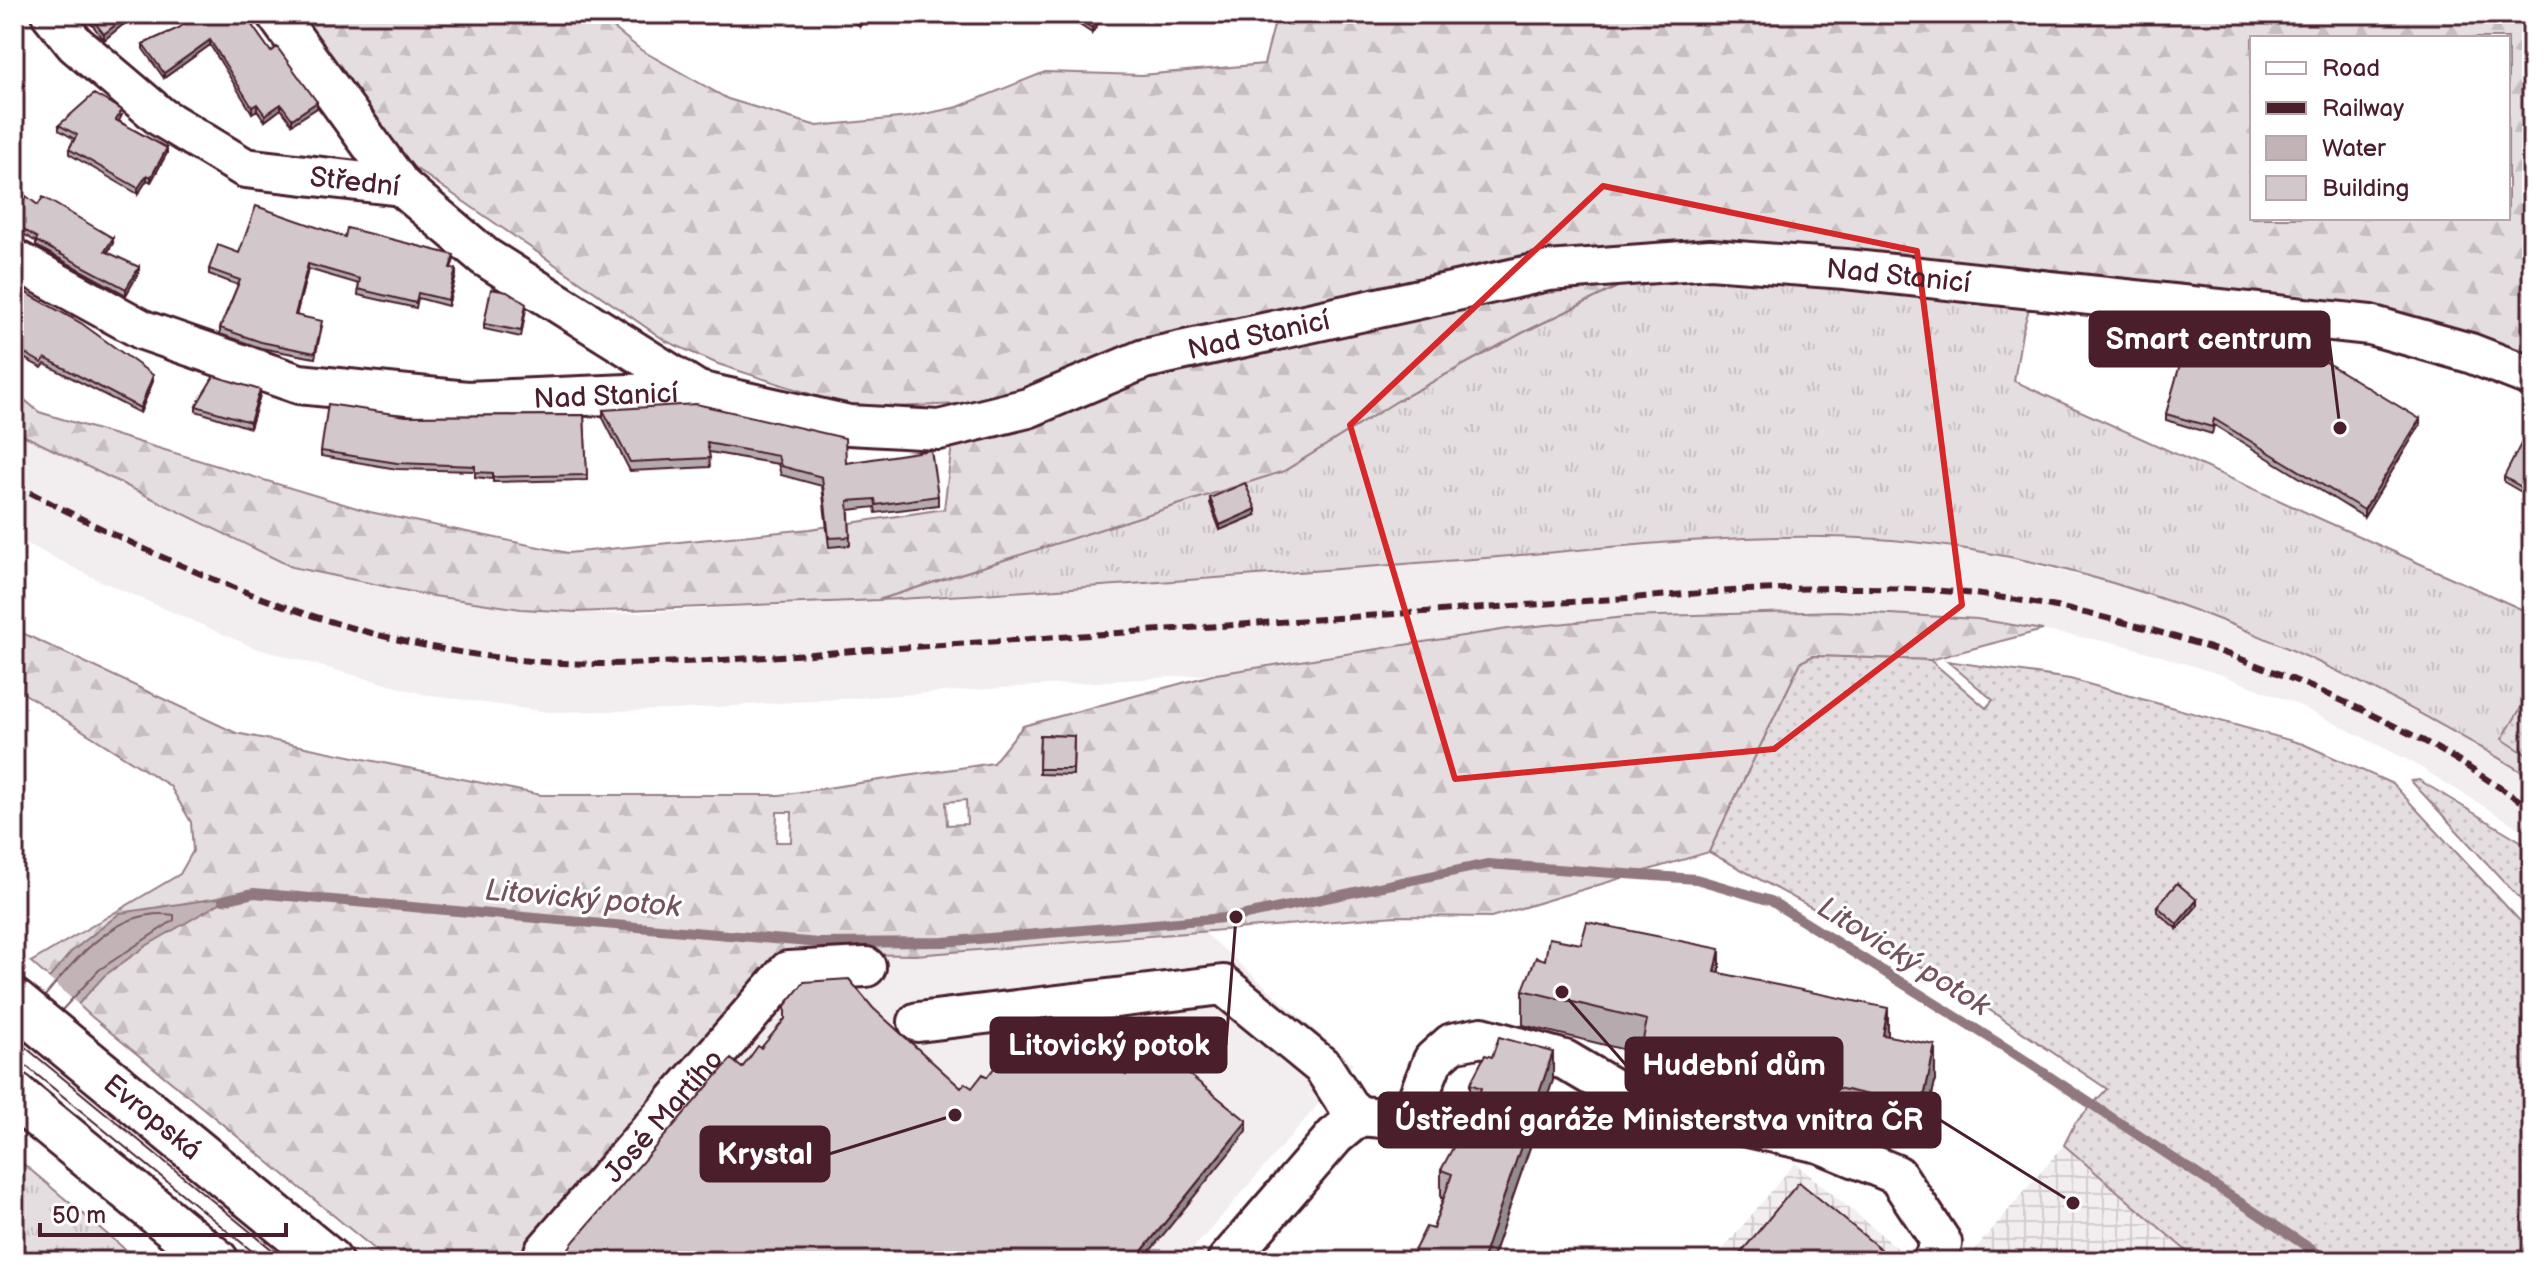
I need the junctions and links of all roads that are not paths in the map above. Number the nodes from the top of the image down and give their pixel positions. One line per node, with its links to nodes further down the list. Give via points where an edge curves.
1 (51, 14): 3 (street, Střední, via 75,44 161,117 245,168)
2 (276, 14): 3 (street)
3 (401, 186): 6 (street, Střední, via 485,257)
4 (14, 259): 6 (street, Nad Stanicí, via 143,330 299,384 467,401)
5 (2532, 377): 6 (street, Nad Stanicí, via 2370,325 1710,259 1548,271 1144,359 1028,408 939,430 849,425)
6 (698, 391)
7 (866, 967): 14 (street, José Martího, via 788,971 544,1252)
8 (14, 1002): 13 (main road, Evropská)
9 (918, 1022): 11 (street, via 1223,985 1323,1067)
10 (17, 1097): 12 (main road)
11 (1359, 1116): 15 (street, via 1335,1136); 16 (street, via 1409,1120 1433,1060 1452,1043 1482,1037 1565,1060 1636,1102 1819,1143 1897,1175 1942,1243)
12 (216, 1261)
13 (329, 1261)
14 (543, 1261)
15 (1227, 1261)
16 (1932, 1261)

